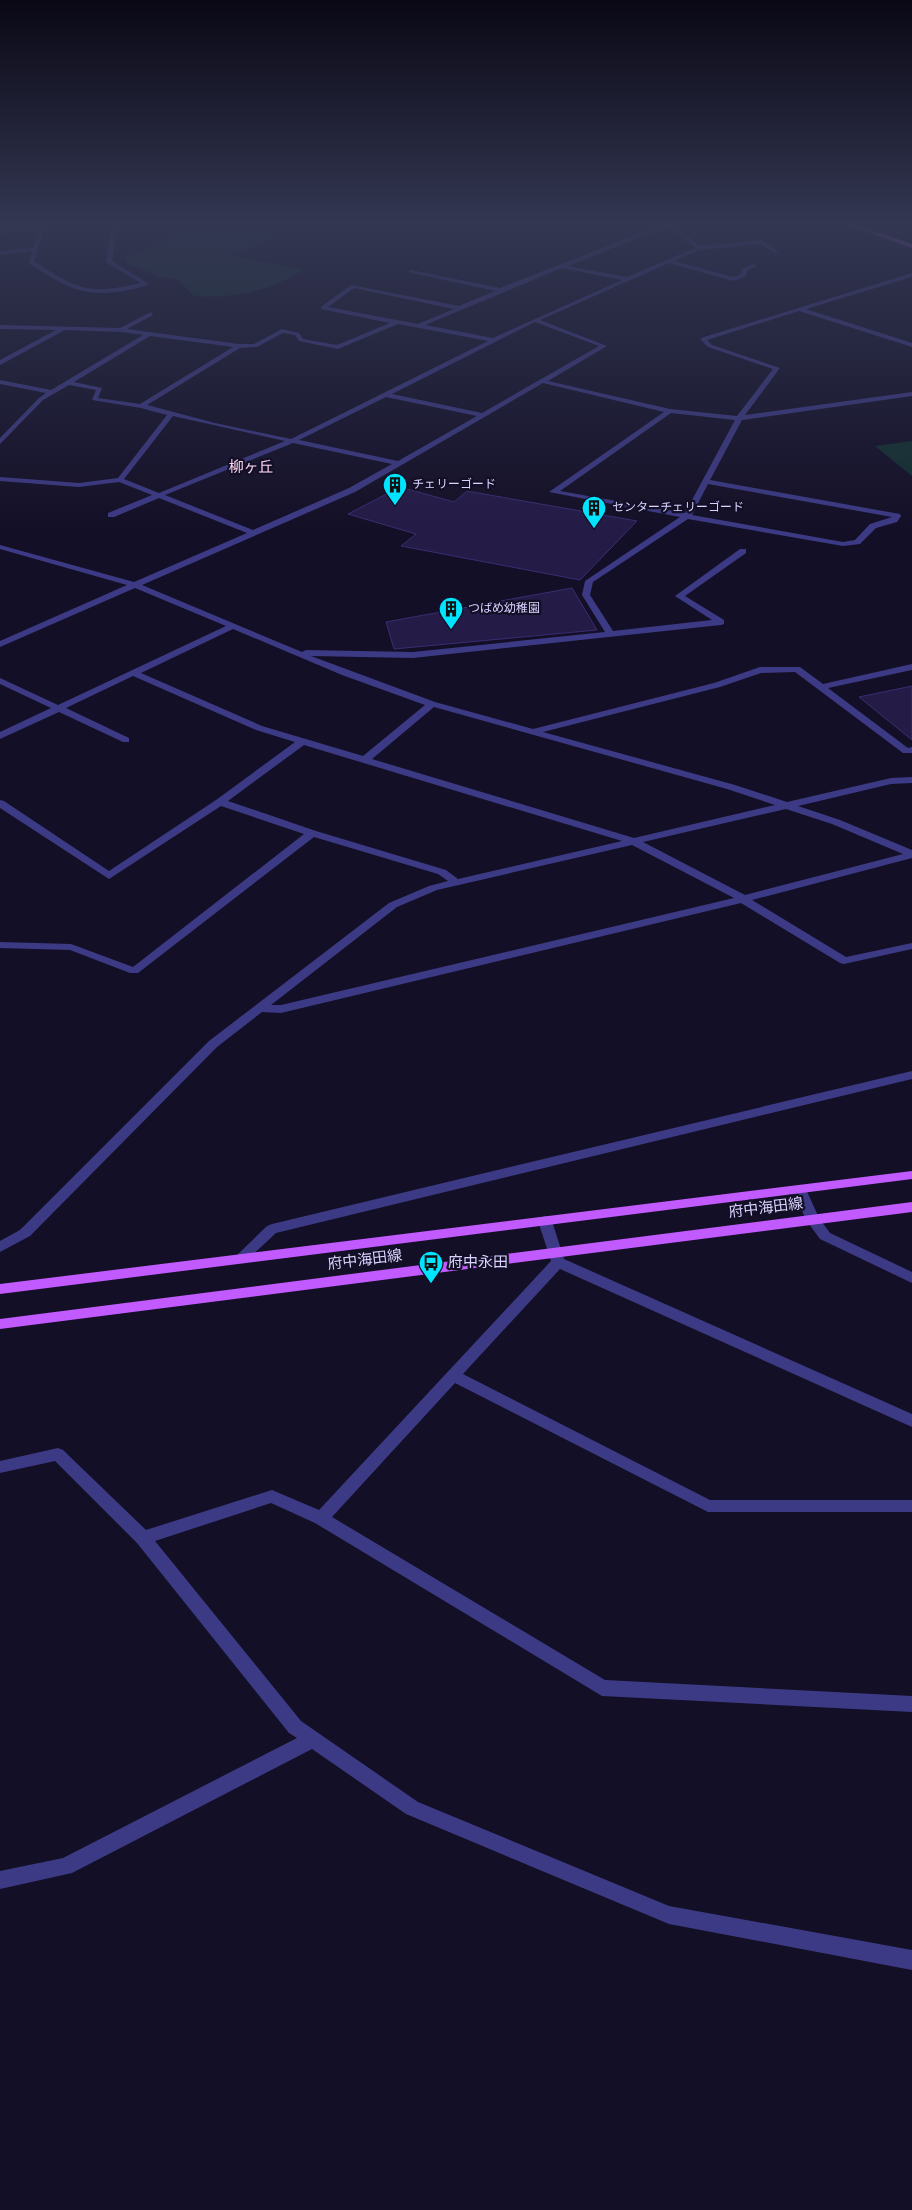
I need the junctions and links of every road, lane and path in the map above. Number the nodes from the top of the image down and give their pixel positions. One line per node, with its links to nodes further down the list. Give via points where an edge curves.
1 (131, 324): 12 (street)
2 (393, 324): 16 (street, via 338,348 301,340 297,334 282,331 255,346)
3 (409, 324): 9 (street)
4 (422, 324): 9 (street)
5 (526, 324): 14 (street)
6 (546, 324): 18 (street, via 604,346)
7 (750, 324): 28 (street, via 703,339 710,346 777,368)
8 (846, 324): 15 (street)
9 (418, 326): 14 (street)
10 (0, 327): 11 (street)
11 (63, 329): 12 (street); 17 (street)
12 (120, 330): 13 (street)
13 (149, 334): 16 (street); 20 (street)
14 (493, 340): 22 (street)
15 (912, 345)
16 (239, 346): 24 (street)
17 (0, 363)
18 (542, 381): 25 (street); 27 (street)
19 (0, 382): 21 (street)
20 (68, 383): 21 (street); 24 (street, via 100,389 94,399)
21 (52, 392): 30 (street, via 41,399)
22 (383, 394): 27 (street); 29 (street)
23 (912, 394): 28 (street)
24 (141, 406): 26 (street)
25 (670, 410): 28 (street); 37 (street, via 553,492)
26 (170, 414): 29 (street); 33 (street)
27 (483, 415): 31 (street)
28 (739, 418): 34 (street)
29 (292, 440): 31 (street); 35 (street)
30 (0, 442)
31 (399, 464): 38 (street, via 352,490)
32 (0, 479): 33 (street, via 79,485)
33 (120, 480): 35 (street)
34 (706, 481): 37 (street); 37 (street, via 897,516 894,520 873,526 857,542 843,544)
35 (158, 496): 36 (street); 38 (street)
36 (111, 515)
37 (687, 516): 43 (street, via 589,581 586,595)
38 (253, 533): 41 (street)
39 (0, 546): 41 (street)
40 (743, 550): 43 (street, via 679,596 721,622)
41 (135, 585): 42 (street); 44 (street)
42 (233, 626): 45 (street); 47 (street)
43 (611, 634): 45 (street, via 413,655)
44 (0, 644)
45 (297, 653): 50 (street)
46 (912, 667): 49 (street)
47 (133, 673): 51 (street); 55 (street, via 259,728)
48 (0, 681): 51 (street)
49 (821, 687): 52 (street, via 797,669 760,670 717,685); 56 (street, via 906,752)
50 (432, 704): 52 (street); 57 (street)
51 (59, 708): 53 (street); 54 (street)
52 (534, 732): 61 (street)
53 (0, 736)
54 (126, 740)
55 (303, 741): 57 (street); 59 (street)
56 (912, 750)
57 (365, 760): 63 (street)
58 (912, 780): 61 (street, via 891,781)
59 (220, 802): 60 (street, via 108,876); 62 (street)
60 (0, 803)
61 (786, 805): 63 (street); 64 (street)
62 (312, 833): 65 (street, via 442,872); 67 (street, via 134,971 71,947)
63 (633, 841): 65 (street); 66 (street)
64 (912, 854): 66 (street)
65 (457, 882): 69 (street, via 393,905)
66 (743, 899): 68 (street, via 844,961); 69 (street, via 281,1009)
67 (0, 945)
68 (912, 946)
69 (259, 1008): 76 (street, via 213,1044 25,1233)
70 (912, 1075): 77 (street, via 272,1229)
71 (912, 1175): 72 (main road, 府中海田線)
72 (800, 1190): 74 (street); 75 (main road, 府中海田線)
73 (912, 1207): 74 (main road, 府中海田線)
74 (813, 1220): 78 (main road, 府中海田線); 79 (street, via 825,1236)
75 (545, 1222): 77 (main road, 府中海田線); 78 (street)
76 (0, 1247)
77 (241, 1258): 80 (main road, 府中海田線)
78 (556, 1258): 81 (main road, 府中海田線); 82 (street); 83 (street)
79 (912, 1278)
80 (0, 1289)
81 (0, 1324)
82 (453, 1376): 85 (street, via 708,1506); 86 (street)
83 (912, 1421)
84 (0, 1467): 87 (street, via 58,1454)
85 (912, 1506)
86 (321, 1518): 87 (street, via 272,1496); 88 (street, via 602,1688)
87 (143, 1538): 89 (street, via 295,1727)
88 (912, 1704)
89 (313, 1739): 90 (street, via 65,1867); 91 (street, via 412,1808 669,1915)
90 (0, 1880)
91 (912, 1960)

